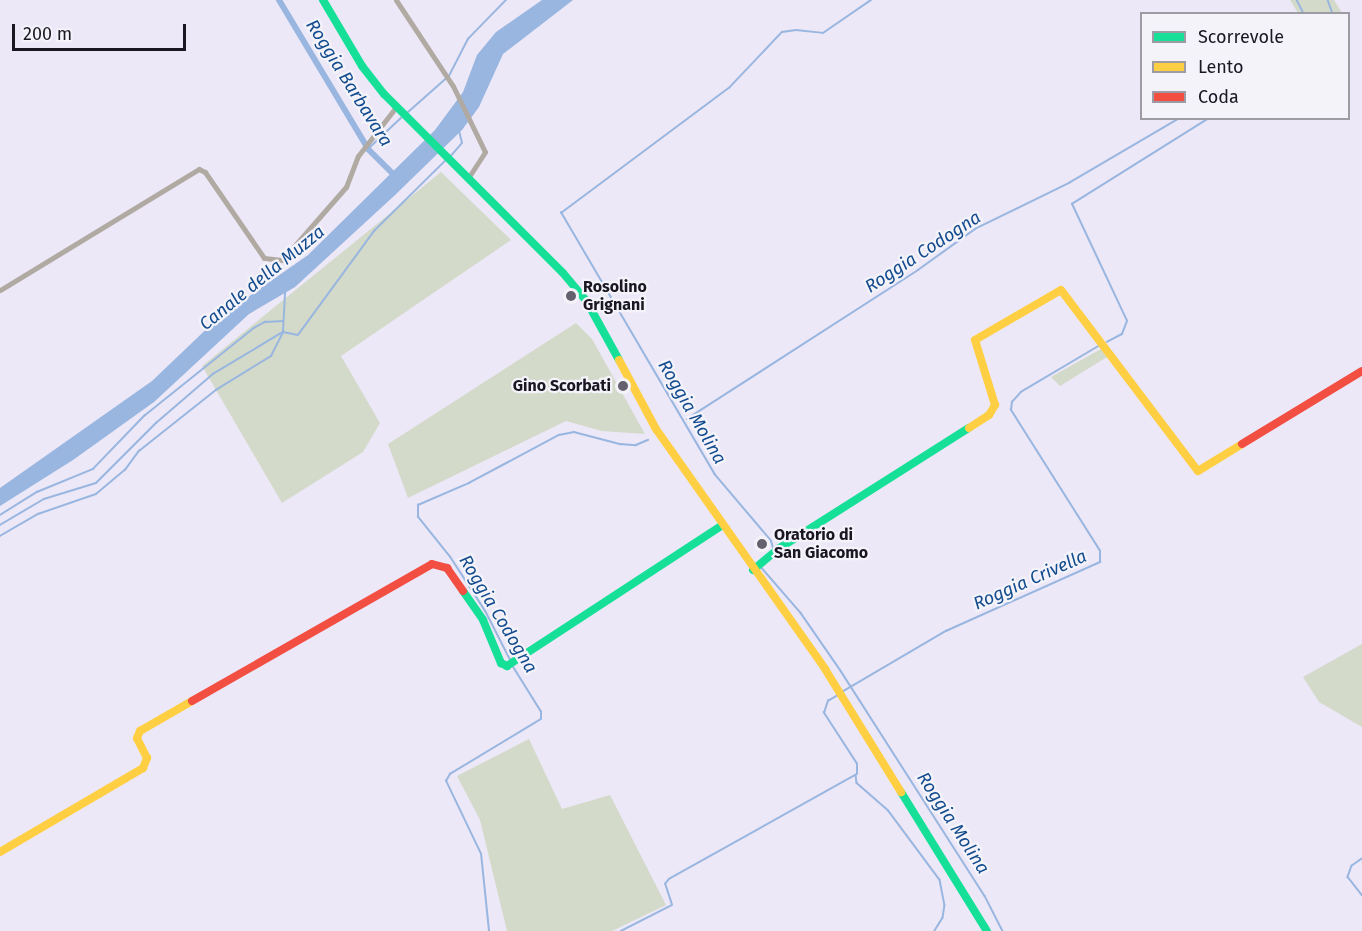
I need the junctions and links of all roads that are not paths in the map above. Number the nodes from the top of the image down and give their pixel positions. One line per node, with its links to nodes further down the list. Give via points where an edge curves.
1 (323, 0): 3 (street, via 368,74)
2 (396, 0): 4 (street, via 457,96 485,152)
3 (399, 110): 4 (street); 5 (street, via 358,156 346,187 282,260 264,258 205,172 199,169)
4 (468, 178): 7 (street, via 587,302 656,429)
5 (0, 290)
6 (1362, 371): 8 (street, via 1198,471 1061,290 1054,291 975,340 995,405 989,415 778,549)
7 (721, 526): 8 (street); 9 (street, via 512,664 501,663 483,620 447,568 432,564 140,731 137,738 147,758 143,768)
8 (753, 570): 10 (street, via 844,699)
9 (0, 852)
10 (987, 931)

